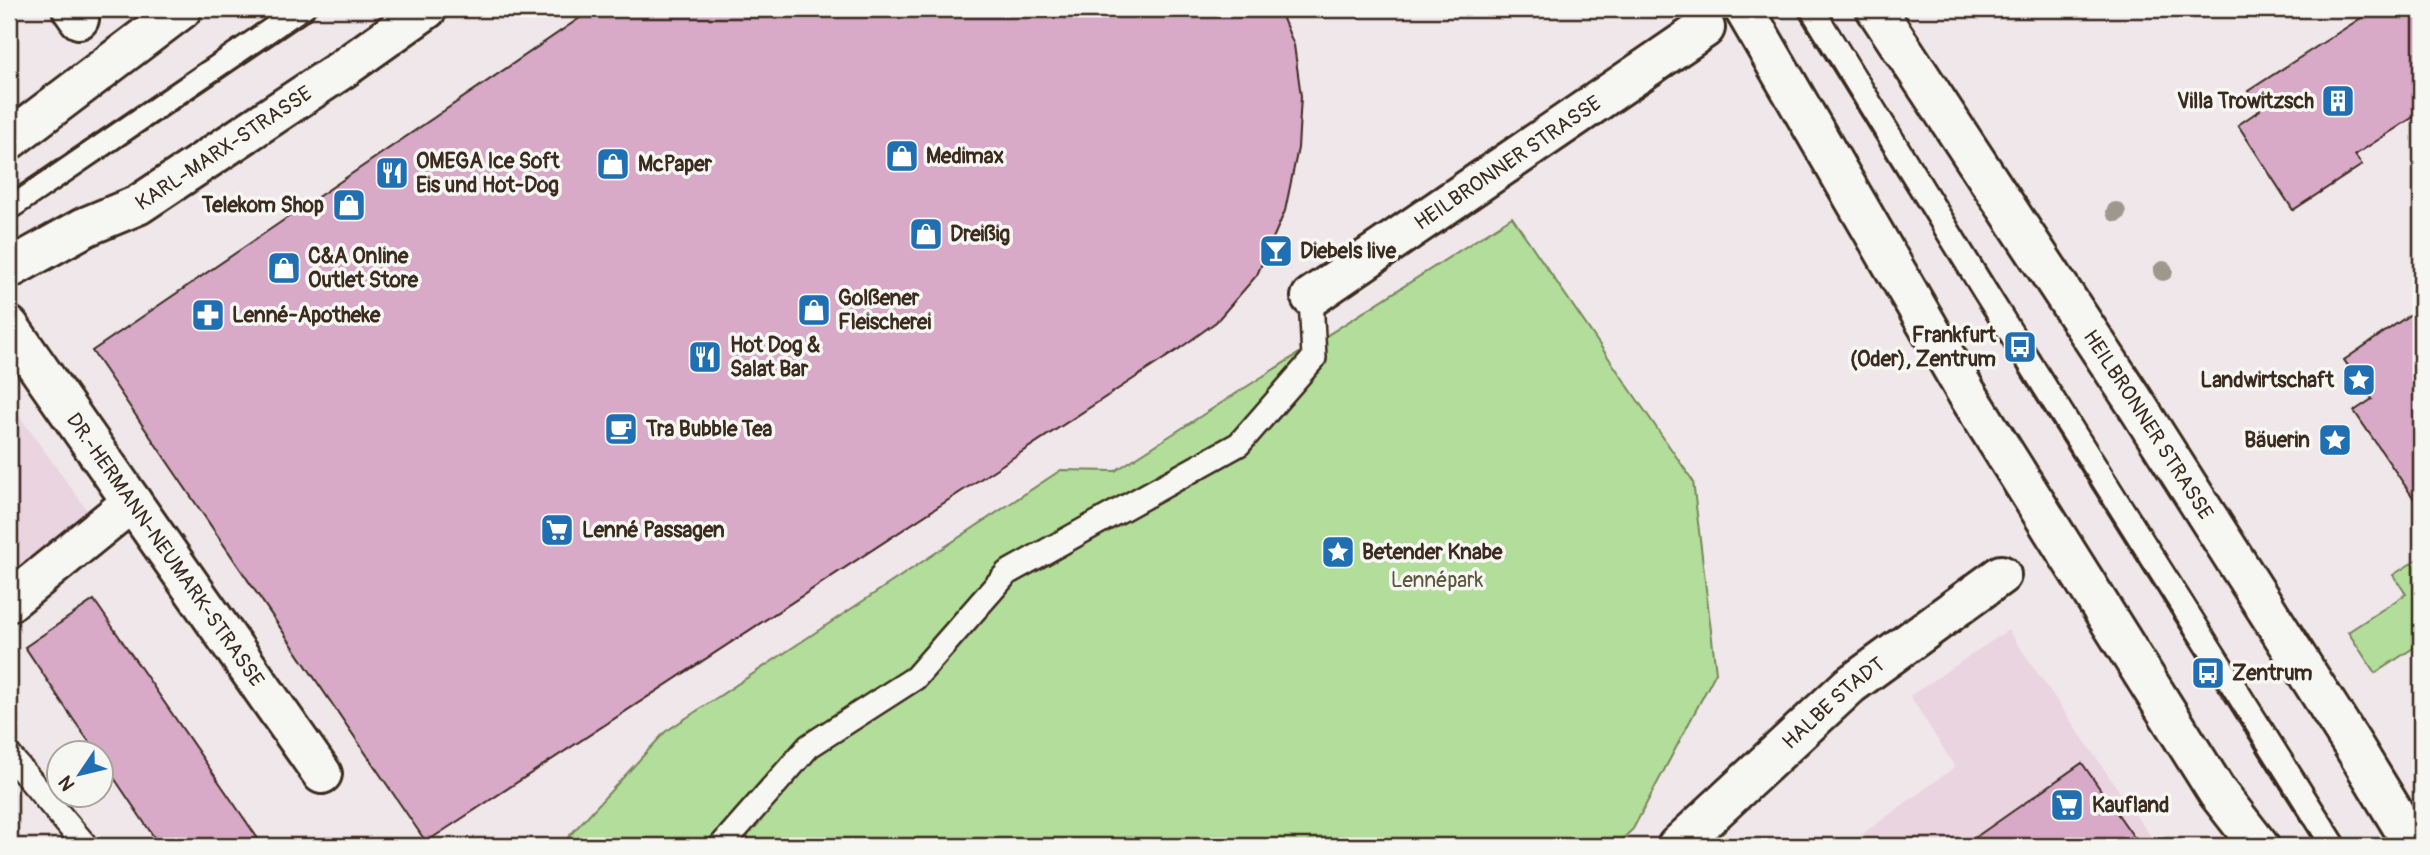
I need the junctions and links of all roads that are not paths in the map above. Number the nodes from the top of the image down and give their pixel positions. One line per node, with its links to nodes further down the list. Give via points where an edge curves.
1 (182, 9): 8 (street)
2 (302, 9): 9 (lane)
3 (427, 9): 10 (street, KARL-MARX-STRASSE, via 138,205 85,227)
4 (1744, 9): 21 (street, via 1966,392 2217,792)
5 (1812, 9): 22 (lane)
6 (1877, 9): 23 (street, HEILBRONNER STRASSE, via 2127,390)
7 (1704, 28): 11 (street, HEILBRONNER STRASSE)
8 (9, 140)
9 (9, 208)
10 (9, 269)
11 (1311, 297): 19 (lane, via 1314,358 1239,444 1007,573 915,678 809,746)
12 (9, 326): 13 (street, DR.-HERMANN-NEUMARK-STRASSE)
13 (132, 502): 15 (street); 17 (street, DR.-HERMANN-NEUMARK-STRASSE)
14 (2001, 575): 20 (street, HALBE STADT, via 1850,685)
15 (9, 602)
16 (9, 755): 18 (lane)
17 (322, 774)
18 (86, 846)
19 (721, 846)
20 (1677, 846)
21 (2259, 846)
22 (2334, 846)
23 (2414, 846)

